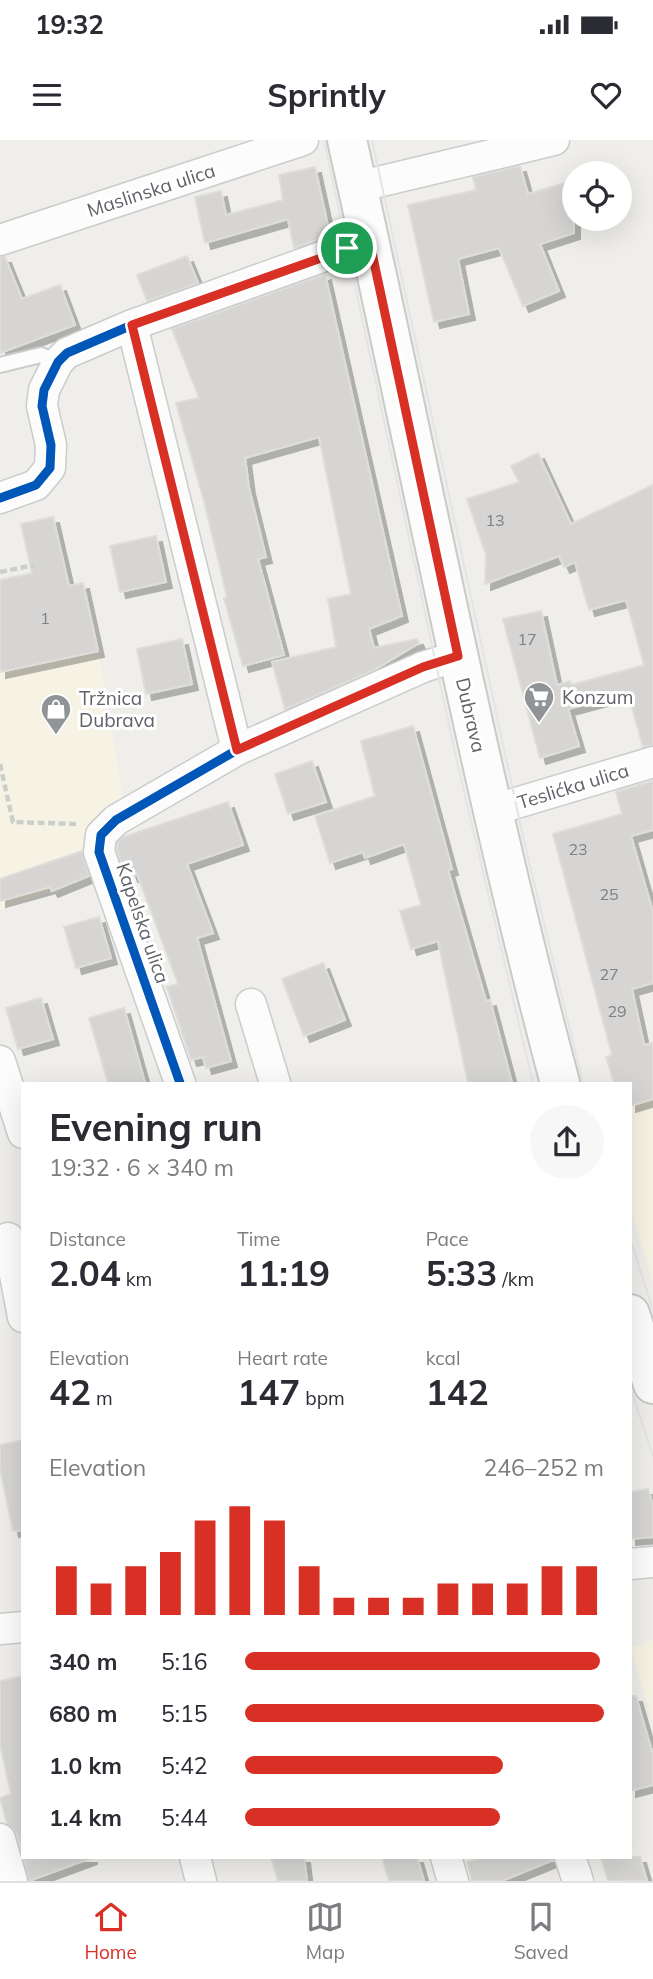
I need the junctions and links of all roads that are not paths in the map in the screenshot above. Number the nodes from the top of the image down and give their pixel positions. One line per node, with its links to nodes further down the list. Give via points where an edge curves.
1 (303, 140): 6 (street, Maslinska ulica)
2 (347, 140): 4 (main road, Dubrava)
3 (554, 140): 4 (street)
4 (357, 187): 5 (main road, Dubrava)
5 (368, 234): 7 (street, via 355,246); 11 (main road, Dubrava)
6 (0, 240)
7 (132, 325): 8 (street, via 79,345); 12 (street)
8 (58, 362): 9 (lane, via 41,355); 10 (street, via 44,390 42,406 51,445 50,468 36,485)
9 (0, 365)
10 (0, 498)
11 (458, 656): 12 (street, via 423,667); 14 (main road, Dubrava)
12 (237, 750): 17 (street, Kapelska ulica, via 101,835 99,852)
13 (653, 762): 14 (street, Teslićka ulica)
14 (493, 810): 19 (main road, Dubrava)
15 (251, 1004): 18 (street)
16 (0, 1061): 20 (street)
17 (180, 1082)
18 (275, 1082)
19 (560, 1082)
20 (21, 1127)
21 (10, 1237): 22 (street)
22 (21, 1305)
23 (632, 1320): 24 (main road)
24 (653, 1384)
25 (653, 1562): 26 (street)
26 (632, 1564)
27 (21, 1627): 28 (street)
28 (0, 1629)
29 (0, 1839): 33 (street)
30 (196, 1859): 34 (street)
31 (447, 1859): 35 (street)
32 (571, 1859): 36 (street)
33 (12, 1881)
34 (201, 1881)
35 (453, 1881)
36 (578, 1881)

